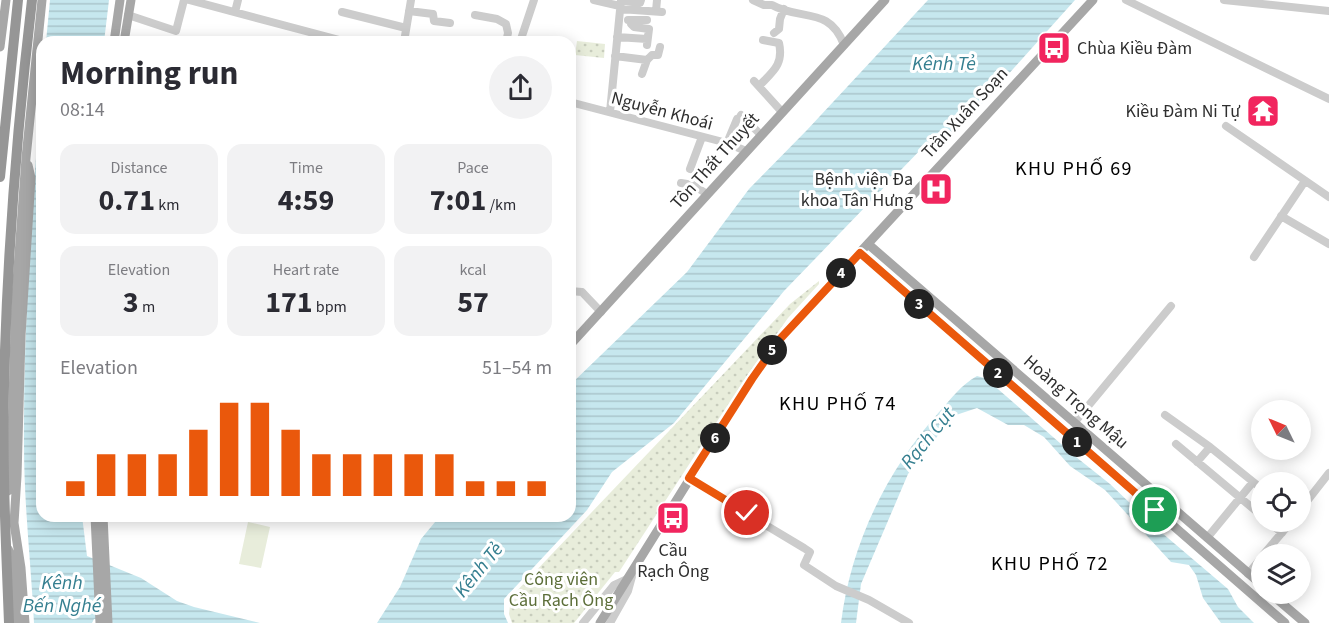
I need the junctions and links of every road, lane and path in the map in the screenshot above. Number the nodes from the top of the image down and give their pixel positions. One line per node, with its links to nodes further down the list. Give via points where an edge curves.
1 (18, 0): 61 (highway)
2 (32, 0): 92 (highway, via 8,299)
3 (42, 0): 34 (main road)
4 (120, 0): 35 (main road)
5 (131, 0): 26 (main road)
6 (184, 0): 26 (street, via 176,31)
7 (189, 0): 24 (street)
8 (238, 0): 24 (street)
9 (411, 0): 22 (street)
10 (534, 0): 40 (street)
11 (594, 0): 19 (street)
12 (641, 0): 19 (street)
13 (657, 0): 19 (street, via 659,12)
14 (753, 0): 21 (street)
15 (885, 0): 43 (main road, Tôn Thất Thuyết)
16 (1093, 0): 67 (main road, Trần Xuân Soạn)
17 (1126, 0): 50 (street)
18 (1224, 0): 23 (street)
19 (620, 4): 28 (street)
20 (4, 8): 44 (main road)
21 (783, 9): 33 (street, via 779,29); 43 (street, via 829,22)
22 (409, 11): 31 (street, via 433,14 434,21); 32 (street)
23 (1329, 11)
24 (235, 12): 37 (street)
25 (342, 12): 32 (street)
26 (128, 15): 36 (main road)
27 (476, 15): 39 (street, via 506,24)
28 (619, 19): 29 (street); 41 (street)
29 (632, 20): 30 (street); 41 (street, via 634,27 649,29 647,42)
30 (647, 20)
31 (450, 23)
32 (406, 28): 38 (street)
33 (774, 33)
34 (38, 36)
35 (115, 36)
36 (125, 36)
37 (324, 36)
38 (405, 36)
39 (507, 36)
40 (522, 36)
41 (617, 37): 46 (street)
42 (763, 40): 53 (street, via 779,43 781,55 774,71 757,83)
43 (844, 45): 53 (main road, Tôn Thất Thuyết)
44 (0, 47)
45 (660, 47): 48 (street, via 658,55)
46 (615, 56): 48 (street); 52 (street)
47 (36, 59): 59 (main road)
48 (646, 60): 49 (street)
49 (642, 74)
50 (1329, 99)
51 (576, 104): 52 (street, Nguyễn Khoái)
52 (609, 112): 56 (street, Nguyễn Khoái)
53 (782, 112): 55 (main road, Tôn Thất Thuyết)
54 (1226, 126): 62 (street)
55 (761, 135): 57 (street, via 739,117); 58 (main road, Tôn Thất Thuyết)
56 (702, 137): 57 (street, Nguyễn Khoái); 60 (street)
57 (727, 143): 58 (street, Nguyễn Khoái)
58 (746, 151): 64 (main road, Tôn Thất Thuyết)
59 (26, 158): 92 (main road, via 16,296 11,470); 98 (main road, via 31,178)
60 (690, 169)
61 (0, 177)
62 (1305, 181): 65 (street); 66 (street)
63 (681, 183): 64 (street)
64 (707, 194): 73 (main road, Tôn Thất Thuyết)
65 (1329, 197)
66 (1281, 216): 68 (street); 70 (street)
67 (868, 244): 69 (main road, Trần Xuân Soạn); 74 (main road, Hoàng Trọng Mậu)
68 (1329, 244)
69 (860, 253): 76 (main road, Hoàng Trọng Mậu); 84 (main road, Trần Xuân Soạn, via 780,339)
70 (1254, 257)
71 (576, 292): 73 (street, via 582,292)
72 (1171, 306): 78 (street)
73 (601, 312): 75 (main road, Tôn Thất Thuyết)
74 (977, 338): 76 (main road); 78 (main road, Hoàng Trọng Mậu)
75 (576, 339)
76 (969, 348): 79 (main road, Hoàng Trọng Mậu)
77 (1165, 415): 81 (street)
78 (1074, 423): 79 (main road); 89 (main road, Hoàng Trọng Mậu)
79 (1066, 432): 91 (main road, Hoàng Trọng Mậu)
80 (1176, 444): 82 (street)
81 (1210, 447): 82 (street); 85 (street)
82 (1197, 462): 88 (street)
83 (1329, 473): 87 (street)
84 (689, 478): 103 (main road, Trần Xuân Soạn); 114 (street, via 810,552 804,565)
85 (1251, 480)
86 (1251, 484): 88 (street)
87 (1311, 496)
88 (1240, 497): 90 (street); 96 (street)
89 (1164, 501): 91 (main road); 96 (main road, Hoàng Trọng Mậu)
90 (1251, 506)
91 (1155, 510): 104 (main road, Hoàng Trọng Mậu)
92 (4, 513): 98 (highway)
93 (96, 522): 97 (main road)
94 (102, 522): 97 (main road)
95 (1282, 533): 99 (street)
96 (1207, 538): 101 (main road, Hoàng Trọng Mậu)
97 (100, 539): 109 (main road); 110 (main road)
98 (11, 542): 106 (highway); 107 (main road); 108 (main road, via 21,568)
99 (1272, 544)
100 (1251, 570): 101 (street)
101 (1248, 574): 102 (main road, Hoàng Trọng Mậu); 104 (main road)
102 (1251, 576)
103 (628, 579): 111 (street, Trần Xuân Soạn, via 614,585); 112 (main road); 113 (street, Trần Xuân Soạn, via 632,581 628,591)
104 (1240, 583): 115 (main road, Hoàng Trọng Mậu)
105 (1282, 604): 116 (main road)
106 (9, 623)
107 (17, 623)
108 (25, 623)
109 (100, 623)
110 (108, 623)
111 (583, 623)
112 (600, 623)
113 (610, 623)
114 (909, 623)
115 (1285, 623)
116 (1305, 623)

